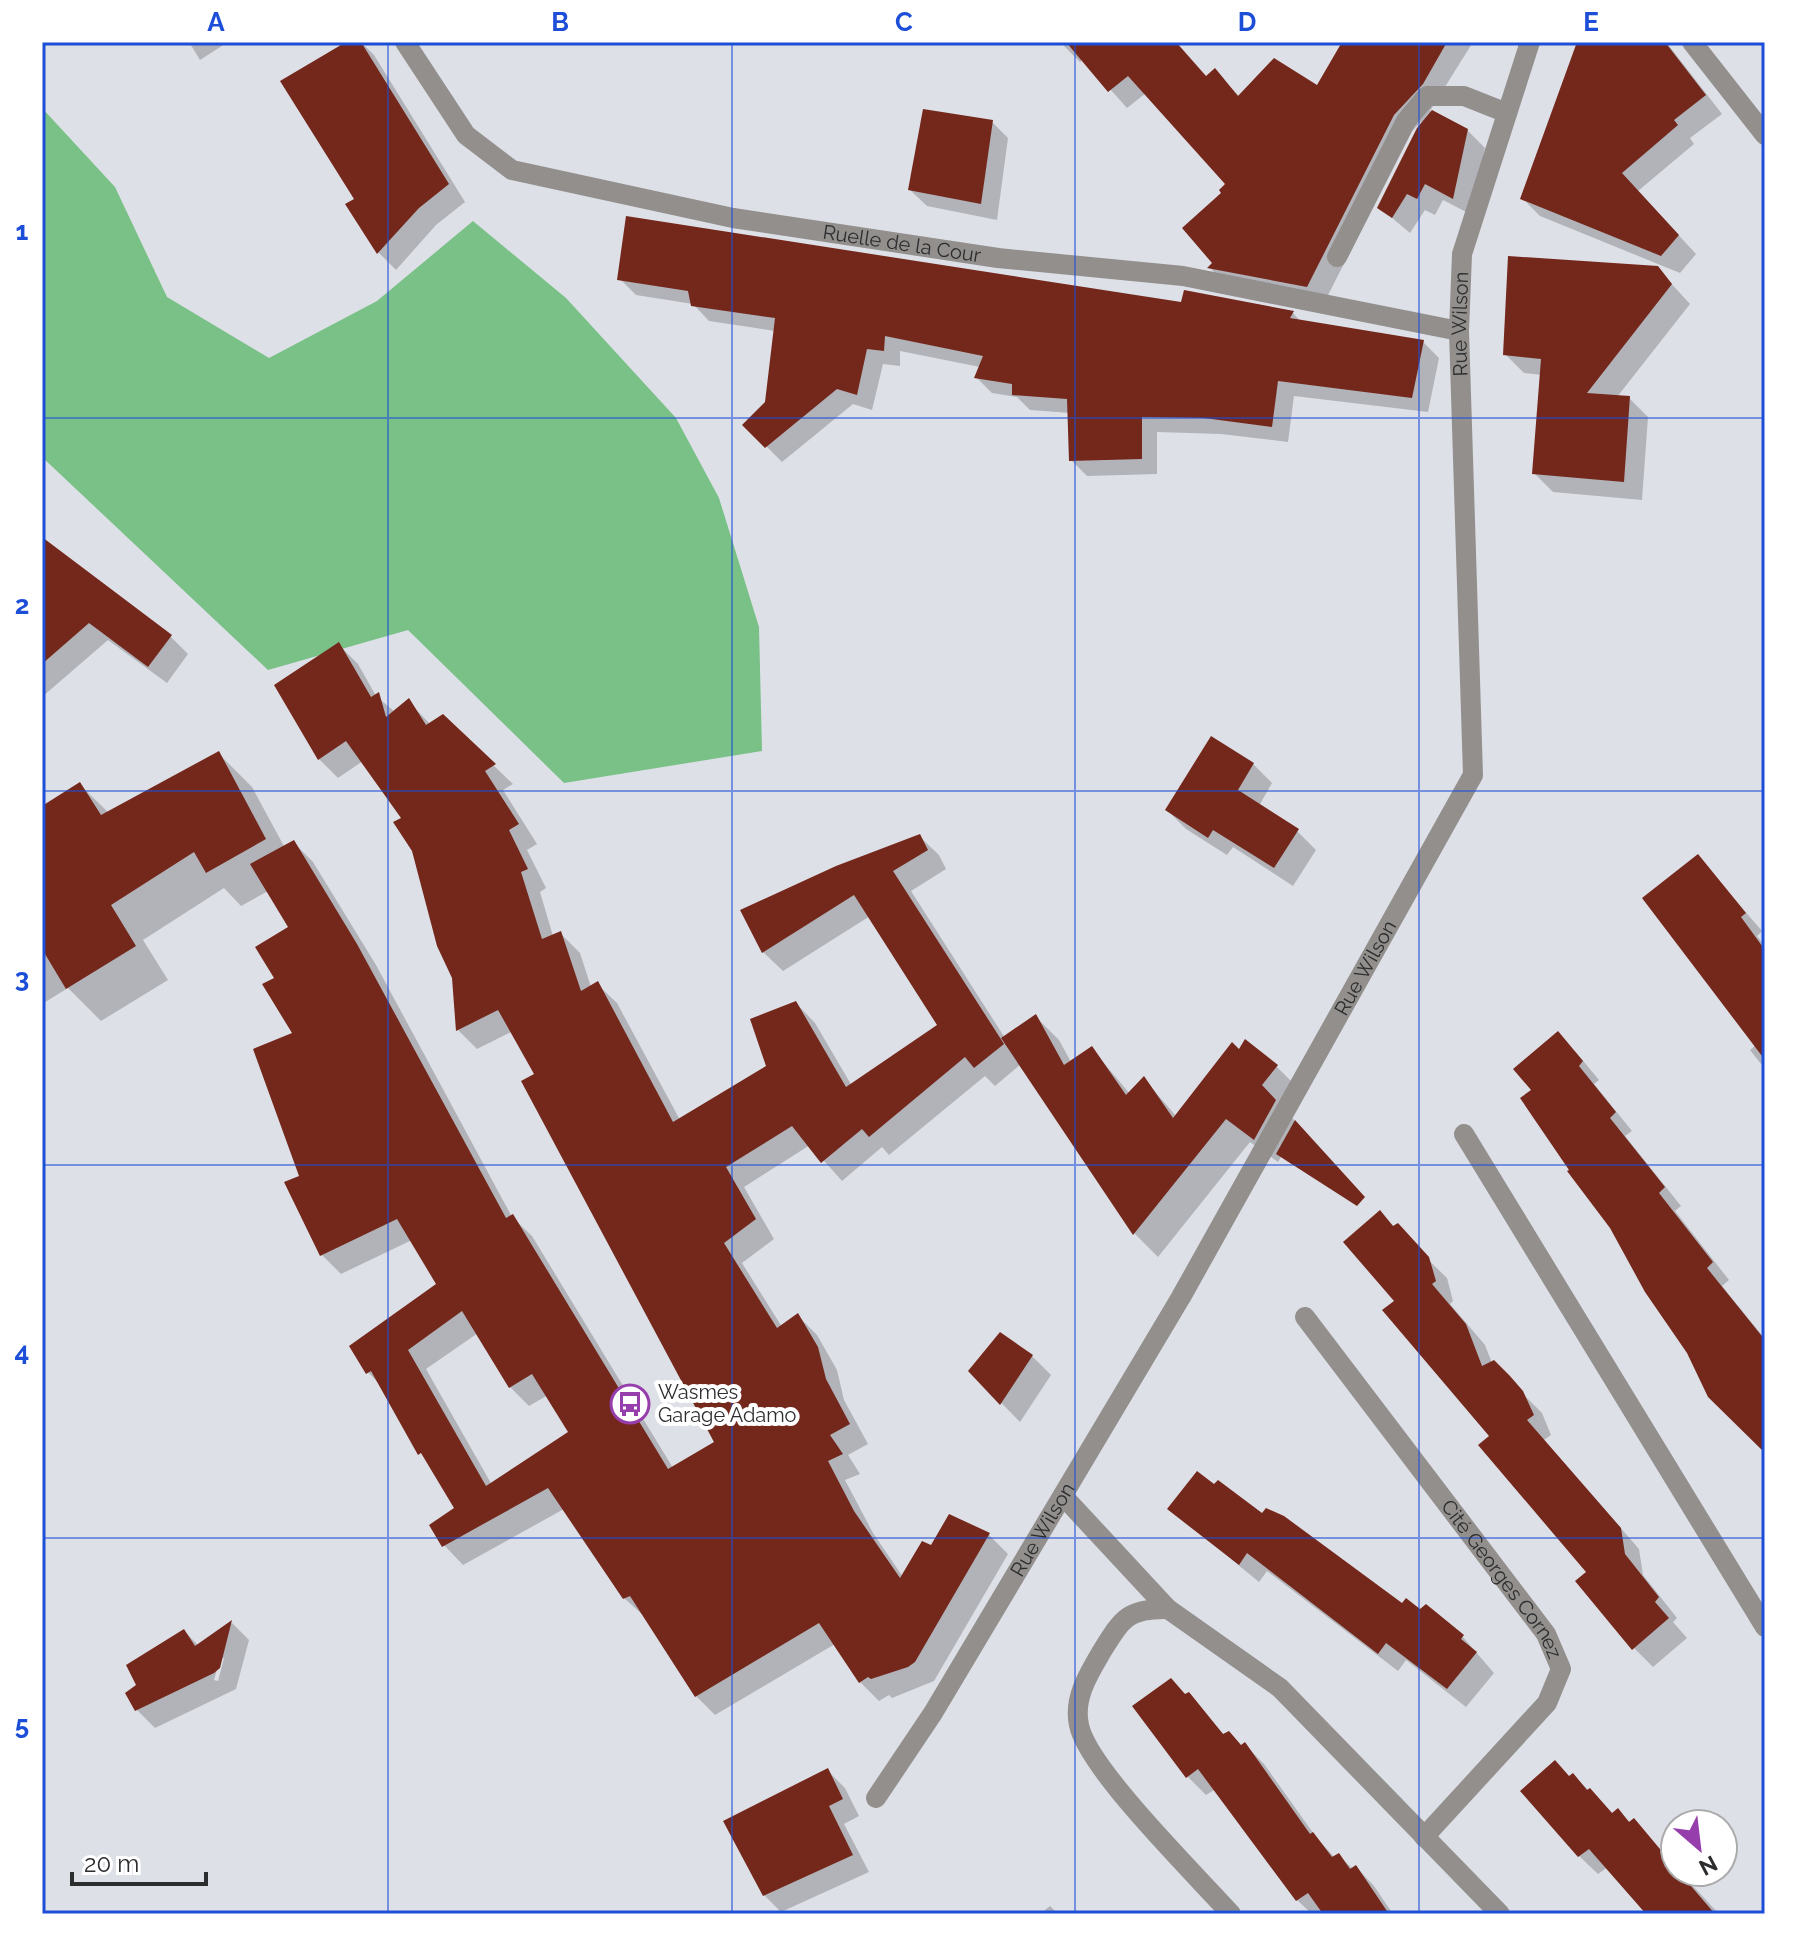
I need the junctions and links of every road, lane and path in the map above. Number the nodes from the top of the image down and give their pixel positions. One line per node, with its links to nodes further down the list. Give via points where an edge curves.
1 (405, 42): 7 (street, Ruelle de la Cour, via 466,135 512,170 733,218 998,258 1183,276)
2 (1530, 42): 4 (street, Rue Wilson)
3 (1692, 42): 5 (street)
4 (1507, 113): 6 (street, via 1464,96 1427,96 1406,121); 7 (street, Rue Wilson, via 1462,254)
5 (1765, 135)
6 (1337, 257)
7 (1459, 331): 10 (street, Rue Wilson, via 1473,775)
8 (1464, 1134): 12 (street)
9 (1305, 1317): 14 (street, Cité Georges Cornez, via 1546,1634 1561,1669 1547,1703)
10 (1064, 1497): 11 (street); 13 (street, Rue Wilson)
11 (1168, 1609): 14 (street, via 1280,1688); 15 (street, via 1145,1609 1121,1620 1079,1697 1078,1725 1092,1758)
12 (1765, 1627)
13 (876, 1798)
14 (1424, 1837): 16 (street)
15 (1231, 1914)
16 (1500, 1914)

